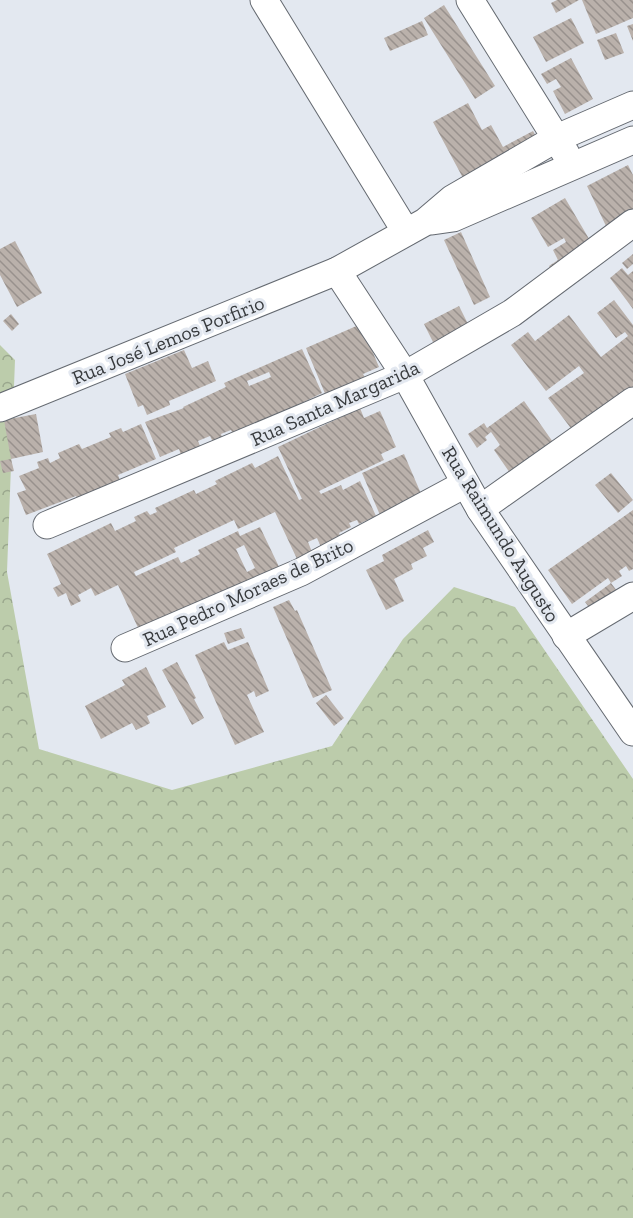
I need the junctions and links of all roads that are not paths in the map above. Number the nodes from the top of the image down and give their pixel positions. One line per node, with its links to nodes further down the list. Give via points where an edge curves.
1 (264, 0): 8 (street)
2 (479, 2): 4 (street)
3 (633, 105): 4 (street)
4 (556, 138): 6 (street); 8 (street, via 452,199)
5 (633, 140): 6 (street)
6 (573, 166): 8 (street, via 453,218)
7 (633, 223): 10 (street, Rua Santa Margarida, via 512,313)
8 (415, 227): 9 (street, Rua José Lemos Porfirio)
9 (336, 271): 10 (street, Rua Raimundo Augusto); 12 (street, Rua José Lemos Porfirio)
10 (405, 375): 13 (street, Rua Raimundo Augusto); 15 (street, Rua Santa Margarida)
11 (633, 401): 14 (street)
12 (0, 408)
13 (465, 484): 14 (street, Rua Raimundo Augusto); 18 (street, Rua Pedro Moraes de Brito, via 301,572)
14 (480, 509): 17 (street, Rua Raimundo Augusto)
15 (47, 525)
16 (633, 596): 17 (street)
17 (566, 636): 19 (street, Rua Raimundo Augusto)
18 (125, 648)
19 (633, 732)

